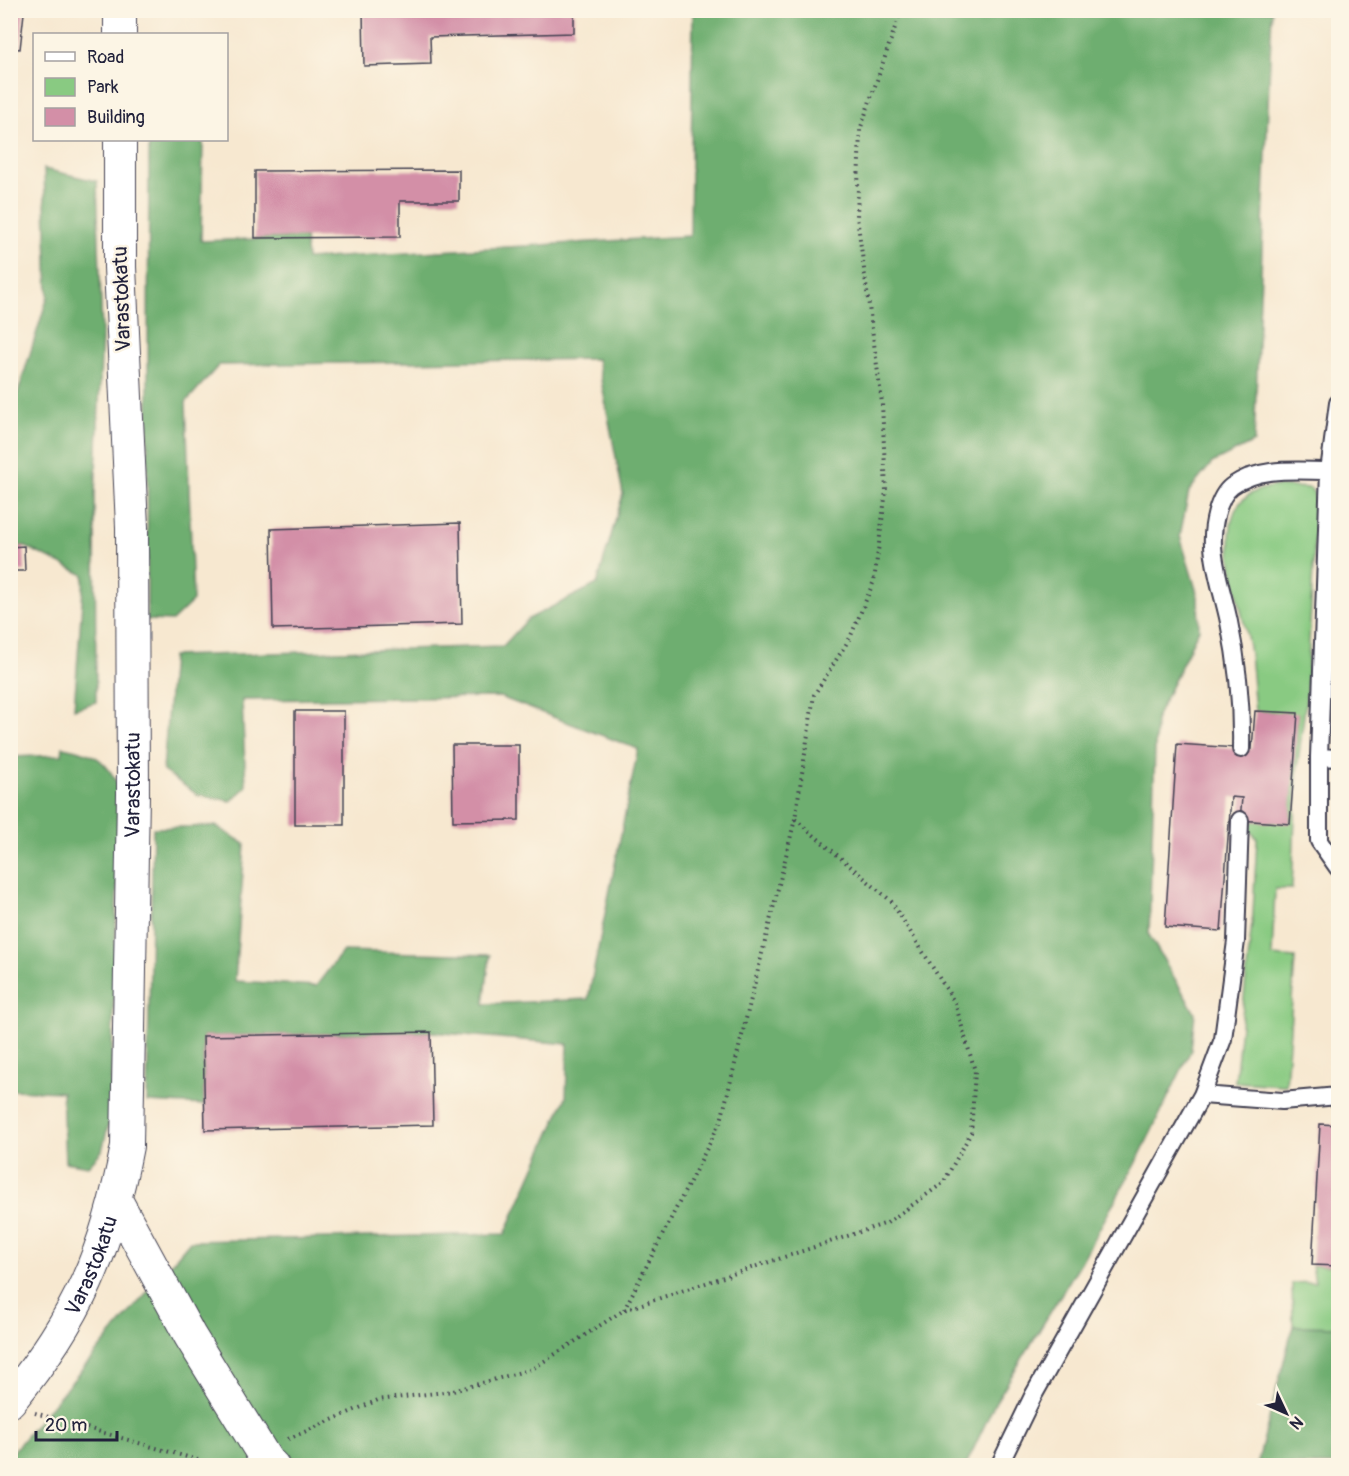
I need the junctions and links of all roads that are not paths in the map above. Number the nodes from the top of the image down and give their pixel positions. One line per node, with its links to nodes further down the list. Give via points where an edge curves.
1 (120, 10): 2 (street)
2 (120, 33)
3 (120, 141): 13 (street, Varastokatu, via 120,267 132,527 134,794 127,1146)
4 (1338, 407): 5 (lane)
5 (1329, 471): 6 (lane, via 1275,470 1248,477 1230,487 1217,510 1213,546 1239,677); 7 (lane)
6 (1241, 749)
7 (1319, 757): 8 (lane); 10 (lane, via 1319,841)
8 (1338, 758)
9 (1240, 820): 11 (lane, via 1236,941 1223,1039)
10 (1338, 868)
11 (1202, 1095): 12 (lane, via 1282,1101); 16 (lane, via 1033,1396)
12 (1338, 1096)
13 (117, 1202): 14 (street, Varastokatu, via 96,1264); 15 (street, via 190,1336)
14 (21, 1407)
15 (270, 1463)
16 (999, 1466)

